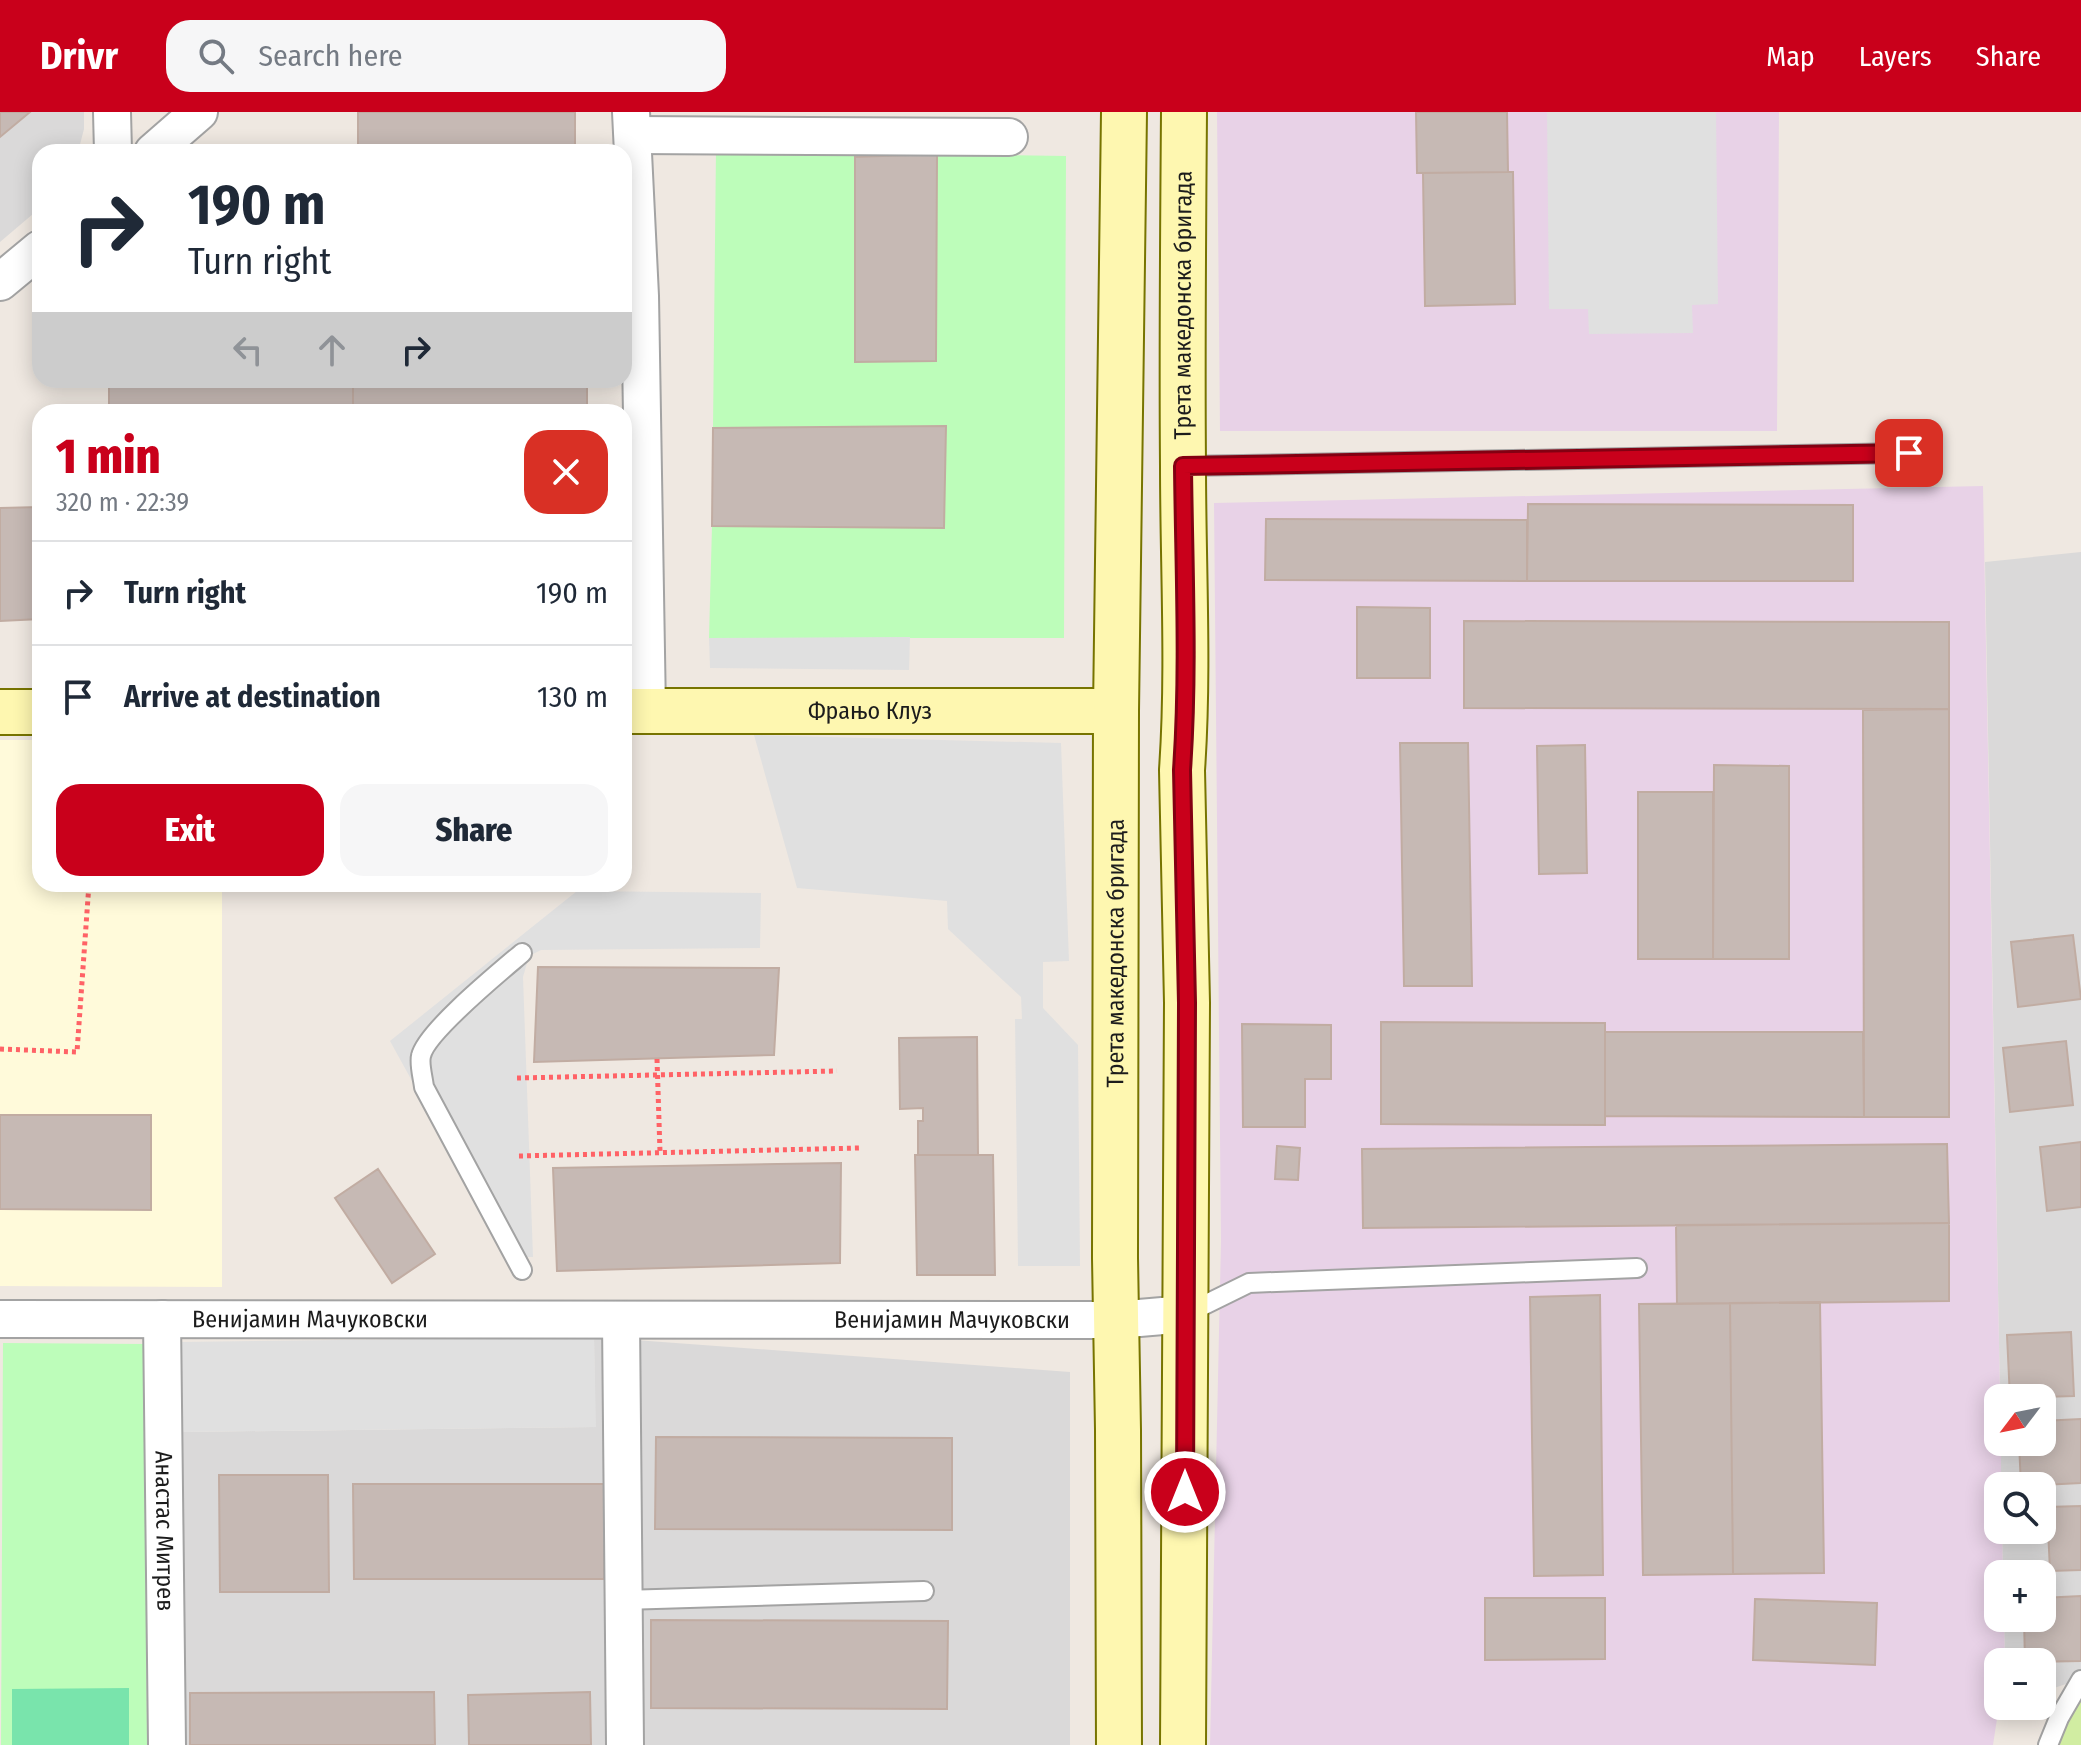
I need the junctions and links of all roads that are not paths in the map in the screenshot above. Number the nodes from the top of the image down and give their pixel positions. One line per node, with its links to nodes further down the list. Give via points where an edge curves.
1 (112, 112): 7 (street)
2 (199, 112): 8 (street)
3 (1124, 112): 14 (street, Трета македонска бригада)
4 (1184, 112): 12 (street, Трета македонска бригада)
5 (632, 124): 6 (street); 13 (street, via 640,296)
6 (1009, 137)
7 (113, 144)
8 (162, 144)
9 (32, 256): 10 (street)
10 (0, 282)
11 (1909, 453): 12 (lane)
12 (1183, 466): 20 (street, Трета македонска бригада)
13 (635, 711): 14 (street, Фрањо Клуз)
14 (1116, 711): 24 (street, Трета македонска бригада)
15 (0, 712): 16 (street)
16 (32, 712)
17 (522, 953): 19 (lane, via 471,997 421,1055 424,1087)
18 (1637, 1268): 20 (lane, via 1249,1283)
19 (522, 1270)
20 (1186, 1314): 24 (street, Венијамин Мачуковски); 31 (street, Трета македонска бригада)
21 (0, 1319): 22 (street, Венијамин Мачуковски)
22 (162, 1319): 23 (street, Венијамин Мачуковски); 28 (street, Анастас Митрев)
23 (621, 1320): 24 (street, Венијамин Мачуковски); 26 (street)
24 (1116, 1320): 30 (street, Трета македонска бригада)
25 (924, 1591): 26 (lane)
26 (623, 1600): 29 (street)
27 (2081, 1680): 32 (lane)
28 (167, 1745)
29 (625, 1745)
30 (1119, 1745)
31 (1183, 1745)
32 (2048, 1745)

